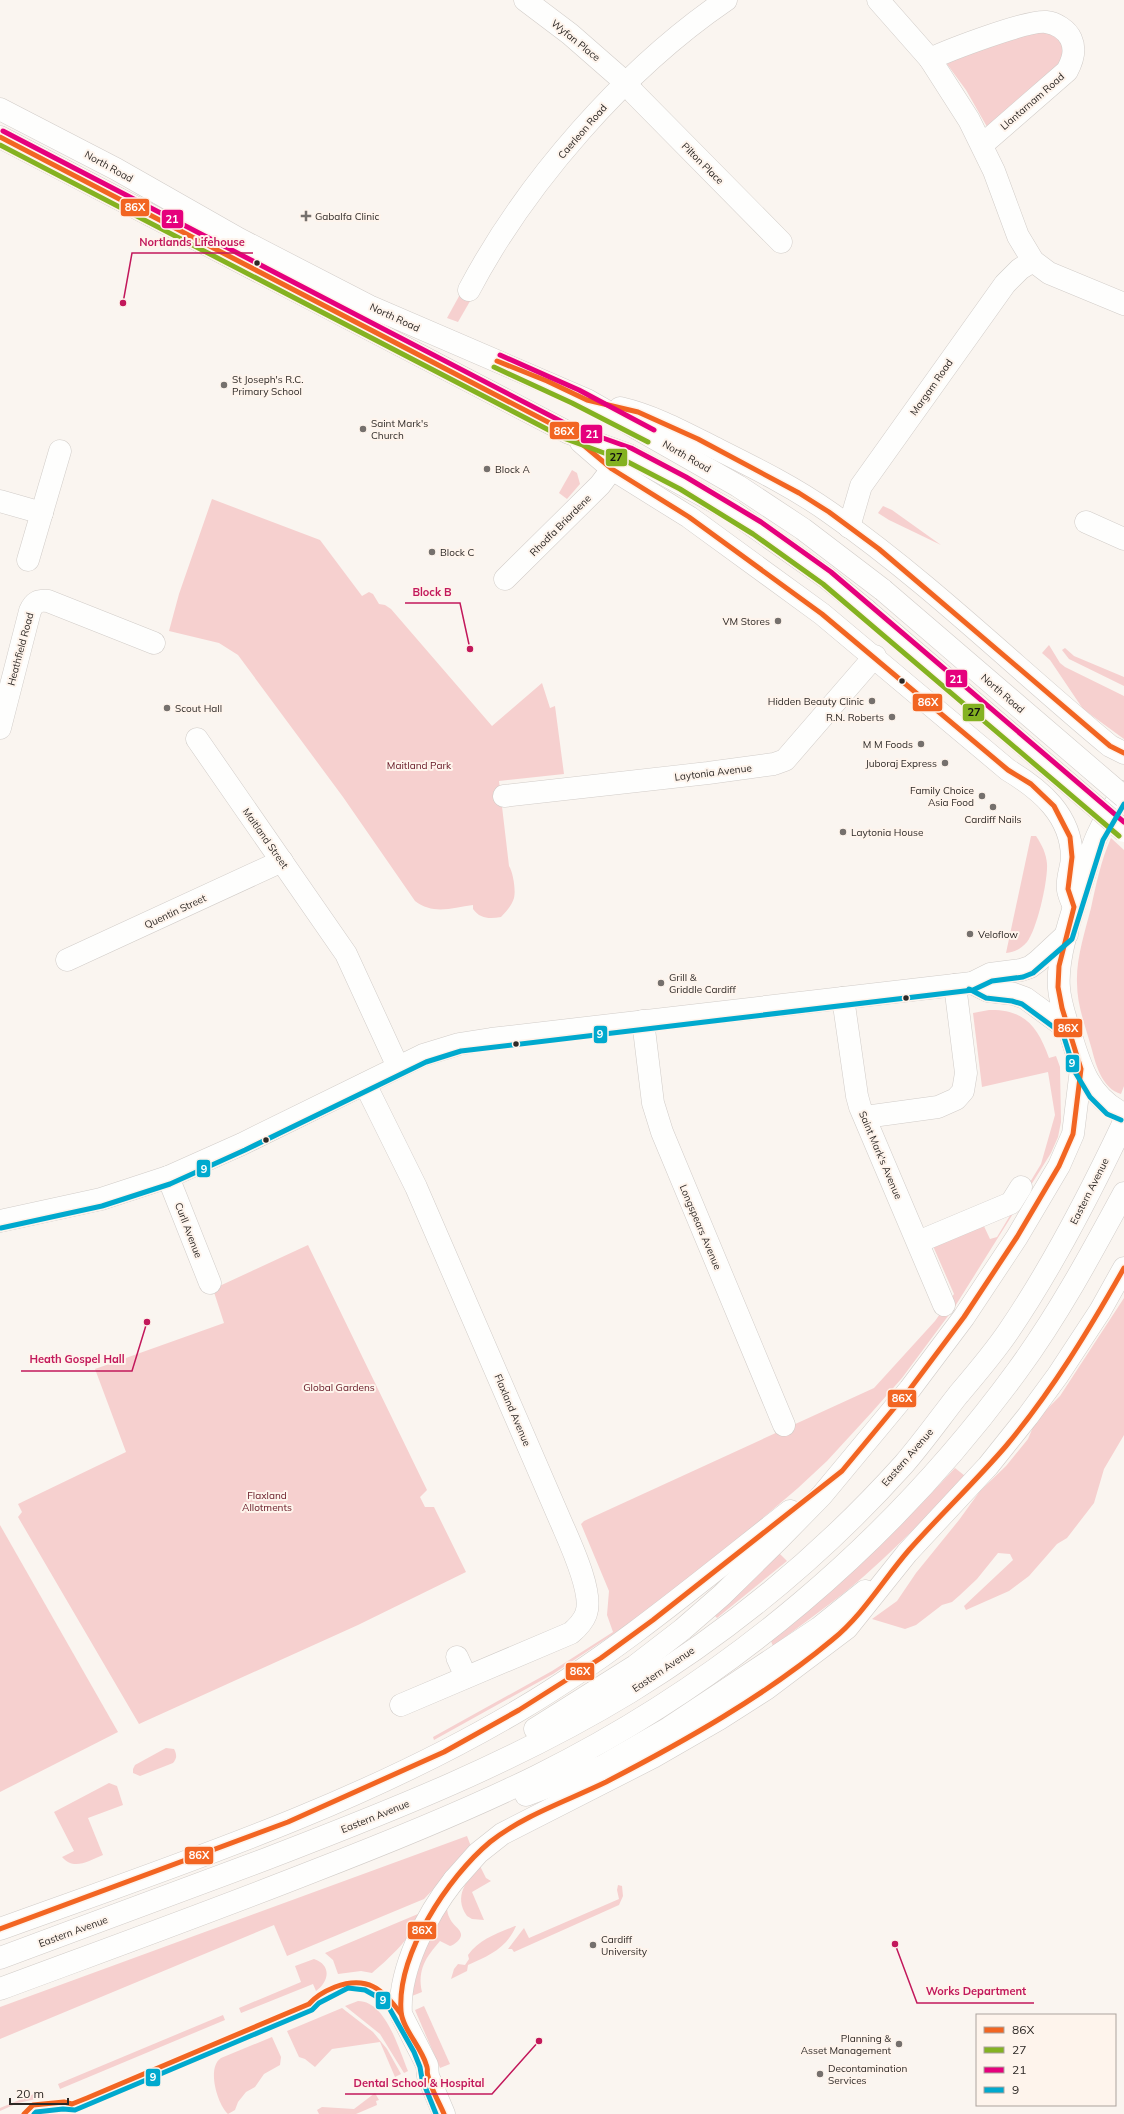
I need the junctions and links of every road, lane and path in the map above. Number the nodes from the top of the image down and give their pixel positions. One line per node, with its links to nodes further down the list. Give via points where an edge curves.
1 (524, 0): 5 (main road, Wyfan Place, via 570,34)
2 (726, 0): 5 (main road, Caerleon Road, via 664,48)
3 (878, 0): 4 (main road)
4 (930, 59): 8 (main road); 8 (main road, Llantarnam Road, via 1036,22 1055,24 1070,36 1073,53 1067,71)
5 (626, 83): 9 (main road, Pilton Place); 11 (main road, Caerleon Road, via 548,170 481,267)
6 (0, 109): 13 (main road, North Road, via 116,170 238,239 369,306)
7 (0, 136): 14 (main road, North Road)
8 (982, 145): 10 (main road, via 1005,197 1018,236)
9 (781, 242)
10 (1033, 261): 12 (main road, via 1050,273); 20 (main road, Margam Road, via 1020,269 1005,284 861,486)
11 (469, 290)
12 (1124, 304)
13 (587, 400): 20 (main road, via 638,412 698,439 799,493); 31 (main road, North Road, bridge, via 696,461 797,525 853,566)
14 (569, 432): 16 (main road); 32 (main road, North Road, bridge, via 629,455 683,483 753,526 827,578)
15 (60, 451): 18 (main road)
16 (612, 469): 23 (main road, Rhodfa Briardene, via 600,485); 25 (main road, via 725,543)
17 (0, 501): 18 (main road)
18 (42, 513): 22 (main road)
19 (1086, 522): 21 (main road)
20 (849, 527): 28 (main road, via 919,583 1110,746)
21 (1124, 539)
22 (28, 560)
23 (504, 579)
24 (154, 643): 26 (main road, Heathfield Road, via 40,600 30,611)
25 (875, 656): 30 (main road, Laytonia Avenue, via 785,760 774,764 708,773); 34 (main road, via 1008,770 1031,784 1054,806 1070,837 1072,857 1068,889)
26 (0, 728)
27 (197, 738): 33 (main road, Maitland Street)
28 (1124, 752)
29 (1124, 792): 34 (main road, via 1096,837)
30 (504, 796)
31 (1124, 797)
32 (1124, 831)
33 (282, 861): 36 (main road, Quentin Street); 41 (main road, Maitland Street, via 346,954)
34 (1074, 907): 35 (main road)
35 (1067, 934): 37 (main road, via 1030,967 990,974); 40 (main road, via 1058,987)
36 (67, 960)
37 (964, 984): 38 (main road); 40 (main road, via 1025,998); 45 (main road, via 966,1073 963,1092 956,1099 938,1106)
38 (843, 998): 39 (main road); 45 (main road, Saint Mark's Avenue, via 857,1096)
39 (643, 1021): 41 (main road, via 459,1044 423,1055); 54 (main road, Longspears Avenue, via 653,1103 662,1132)
40 (1069, 1030): 42 (main road)
41 (398, 1067): 43 (main road)
42 (1081, 1069): 44 (main road, via 1096,1093); 55 (main road, via 1073,1134 1062,1161 1033,1211 964,1317 910,1389)
43 (365, 1084): 46 (main road); 58 (main road, Flaxland Avenue, via 416,1187 561,1522 587,1592 587,1613 572,1633)
44 (1120, 1115): 60 (main road, Eastern Avenue, via 1098,1176 1063,1241 1006,1334 905,1463 817,1550 711,1638 631,1691 540,1742 475,1774)
45 (865, 1117): 50 (main road, Saint Mark's Avenue)
46 (168, 1177): 49 (main road, via 101,1199); 52 (main road, Curll Avenue)
47 (1124, 1194): 61 (main road, via 1055,1314 1020,1368 987,1411 884,1528 825,1583 727,1662 637,1720 539,1775 476,1806)
48 (1016, 1195): 50 (main road)
49 (0, 1221)
50 (918, 1242): 53 (main road, Saint Mark's Avenue)
51 (1124, 1268): 56 (main road, via 1100,1311 1028,1416 988,1466)
52 (210, 1283)
53 (944, 1305)
54 (784, 1425)
55 (842, 1471): 60 (main road, via 722,1596 635,1666 529,1733); 62 (main road, via 601,1658 519,1710 444,1752 288,1822)
56 (907, 1553): 61 (main road, via 819,1628 669,1728 602,1766 564,1782); 65 (main road, via 847,1628 803,1663 719,1719 653,1757 502,1834 478,1853 454,1880 431,1914 407,1971 401,2006 401,2014 427,2065 428,2076)
57 (457, 1657): 58 (main road)
58 (466, 1677): 59 (main road, Flaxland Avenue)
59 (401, 1705)
60 (382, 1814): 63 (main road, Eastern Avenue)
61 (393, 1841): 64 (main road)
62 (0, 1929)
63 (0, 1958)
64 (0, 1989)
65 (444, 2114)

